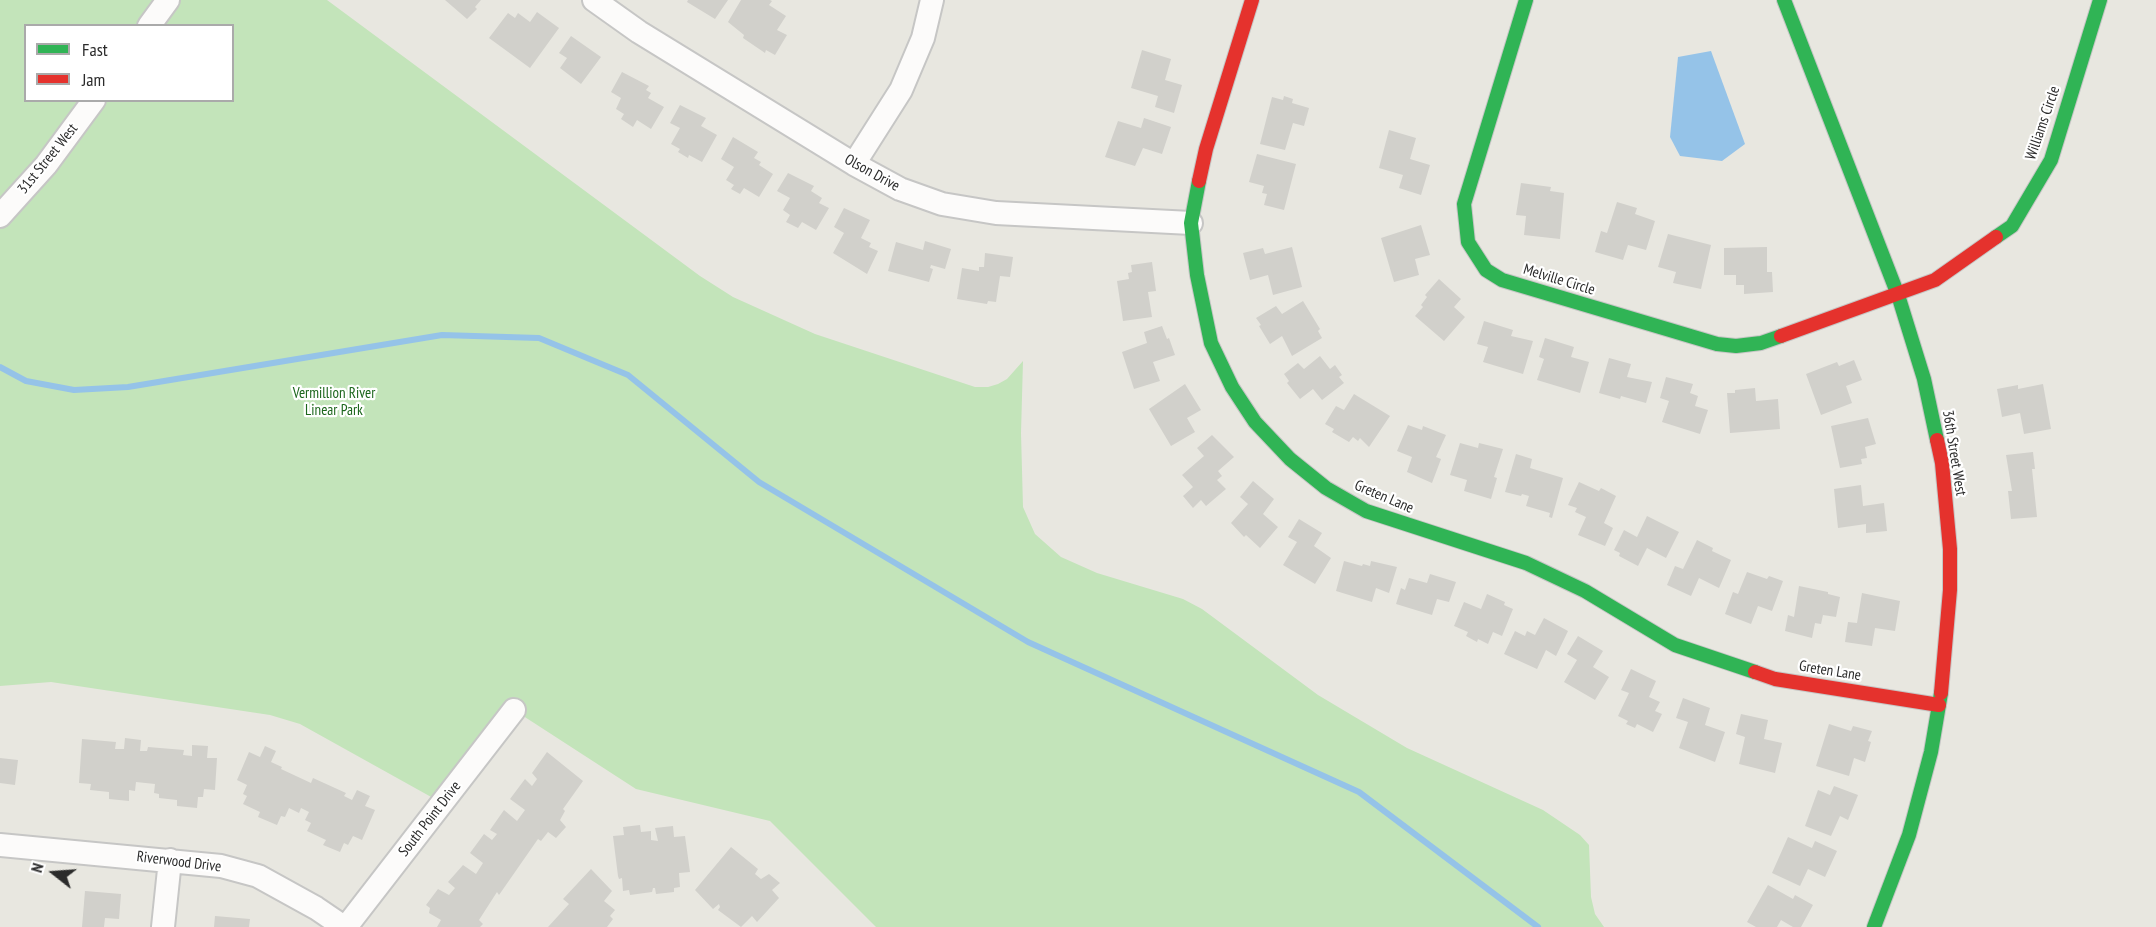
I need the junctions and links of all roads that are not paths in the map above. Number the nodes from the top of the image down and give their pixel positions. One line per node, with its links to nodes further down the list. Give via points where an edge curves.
1 (168, 0): 8 (street)
2 (594, 0): 10 (street, Olson Drive, via 639,32)
3 (932, 0): 10 (street, via 923,38 901,90)
4 (1252, 0): 12 (street, Greten Lane, via 1206,148)
5 (1526, 0): 13 (street, Melville Circle, via 1464,204 1468,242 1486,270 1502,280 1717,344 1736,346 1761,343)
6 (1784, 0): 13 (street, 36th Street West)
7 (2100, 0): 13 (street, Williams Circle, via 2051,160 2012,226 1935,280)
8 (150, 24)
9 (93, 102): 11 (street, 31st Street West, via 46,165)
10 (854, 164): 12 (street, Olson Drive, via 900,189 942,204 996,213)
11 (0, 216)
12 (1191, 223): 14 (street, Greten Lane, via 1211,343 1232,387 1255,422 1290,459 1326,488 1366,511 1526,563 1585,591 1686,649 1775,679)
13 (1899, 295): 14 (street, 36th Street West, via 1924,379 1946,505 1950,590)
14 (1939, 705): 20 (street, 36th Street West, via 1909,835)
15 (514, 710): 19 (street, South Point Drive)
16 (0, 845): 17 (street, Riverwood Drive)
17 (170, 860): 18 (street); 19 (street, Riverwood Drive, via 221,866 258,876)
18 (163, 927)
19 (345, 927)
20 (1874, 927)

